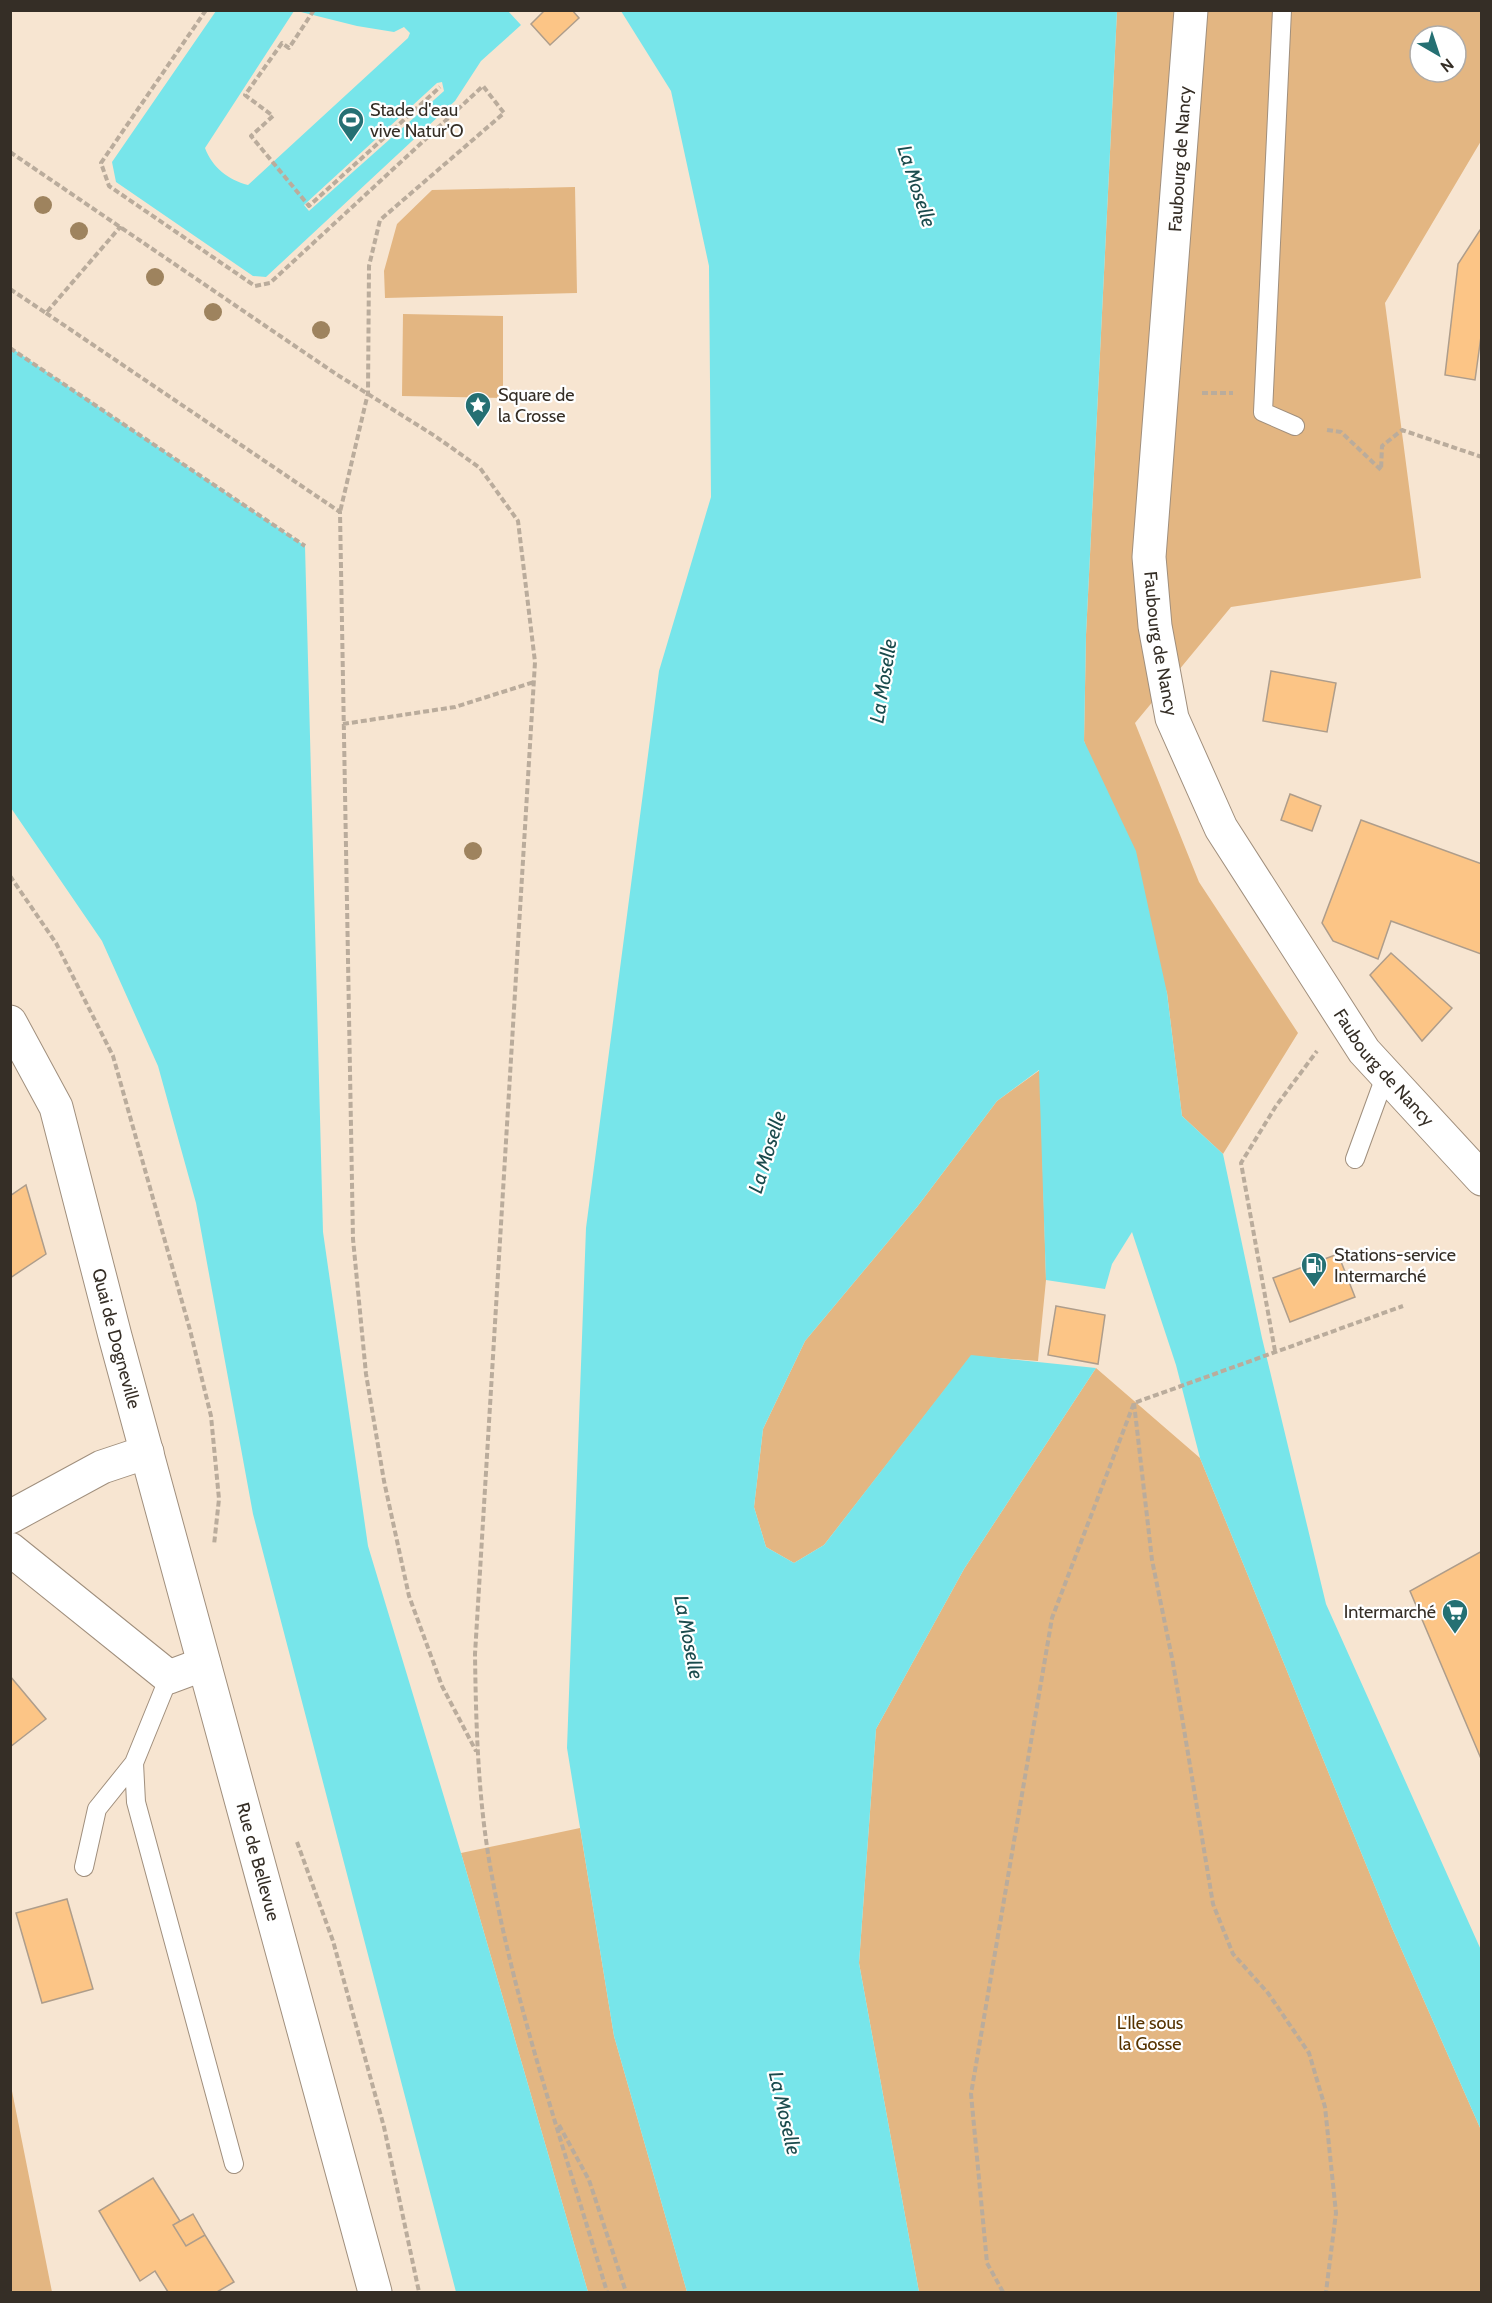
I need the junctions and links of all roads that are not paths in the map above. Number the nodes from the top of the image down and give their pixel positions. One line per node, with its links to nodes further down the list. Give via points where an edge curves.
1 (1191, 10): 5 (main road, Faubourg de Nancy, via 1149,557 1155,626 1172,718 1221,828 1364,1051)
2 (1282, 10): 3 (lane, via 1263,412)
3 (1295, 426)
4 (10, 1022): 8 (main road, Quai de Dogneville, via 56,1107)
5 (1386, 1074): 6 (lane); 7 (main road, Faubourg de Nancy)
6 (1355, 1159)
7 (1482, 1179)
8 (147, 1452): 9 (main road, via 102,1467); 11 (main road, Quai de Dogneville)
9 (10, 1517)
10 (10, 1549): 12 (main road)
11 (204, 1664): 12 (main road); 16 (main road, Rue de Bellevue)
12 (169, 1677): 13 (lane)
13 (134, 1763): 14 (lane, via 98,1809); 15 (lane, via 136,1802)
14 (84, 1867)
15 (234, 2163)
16 (375, 2292)

